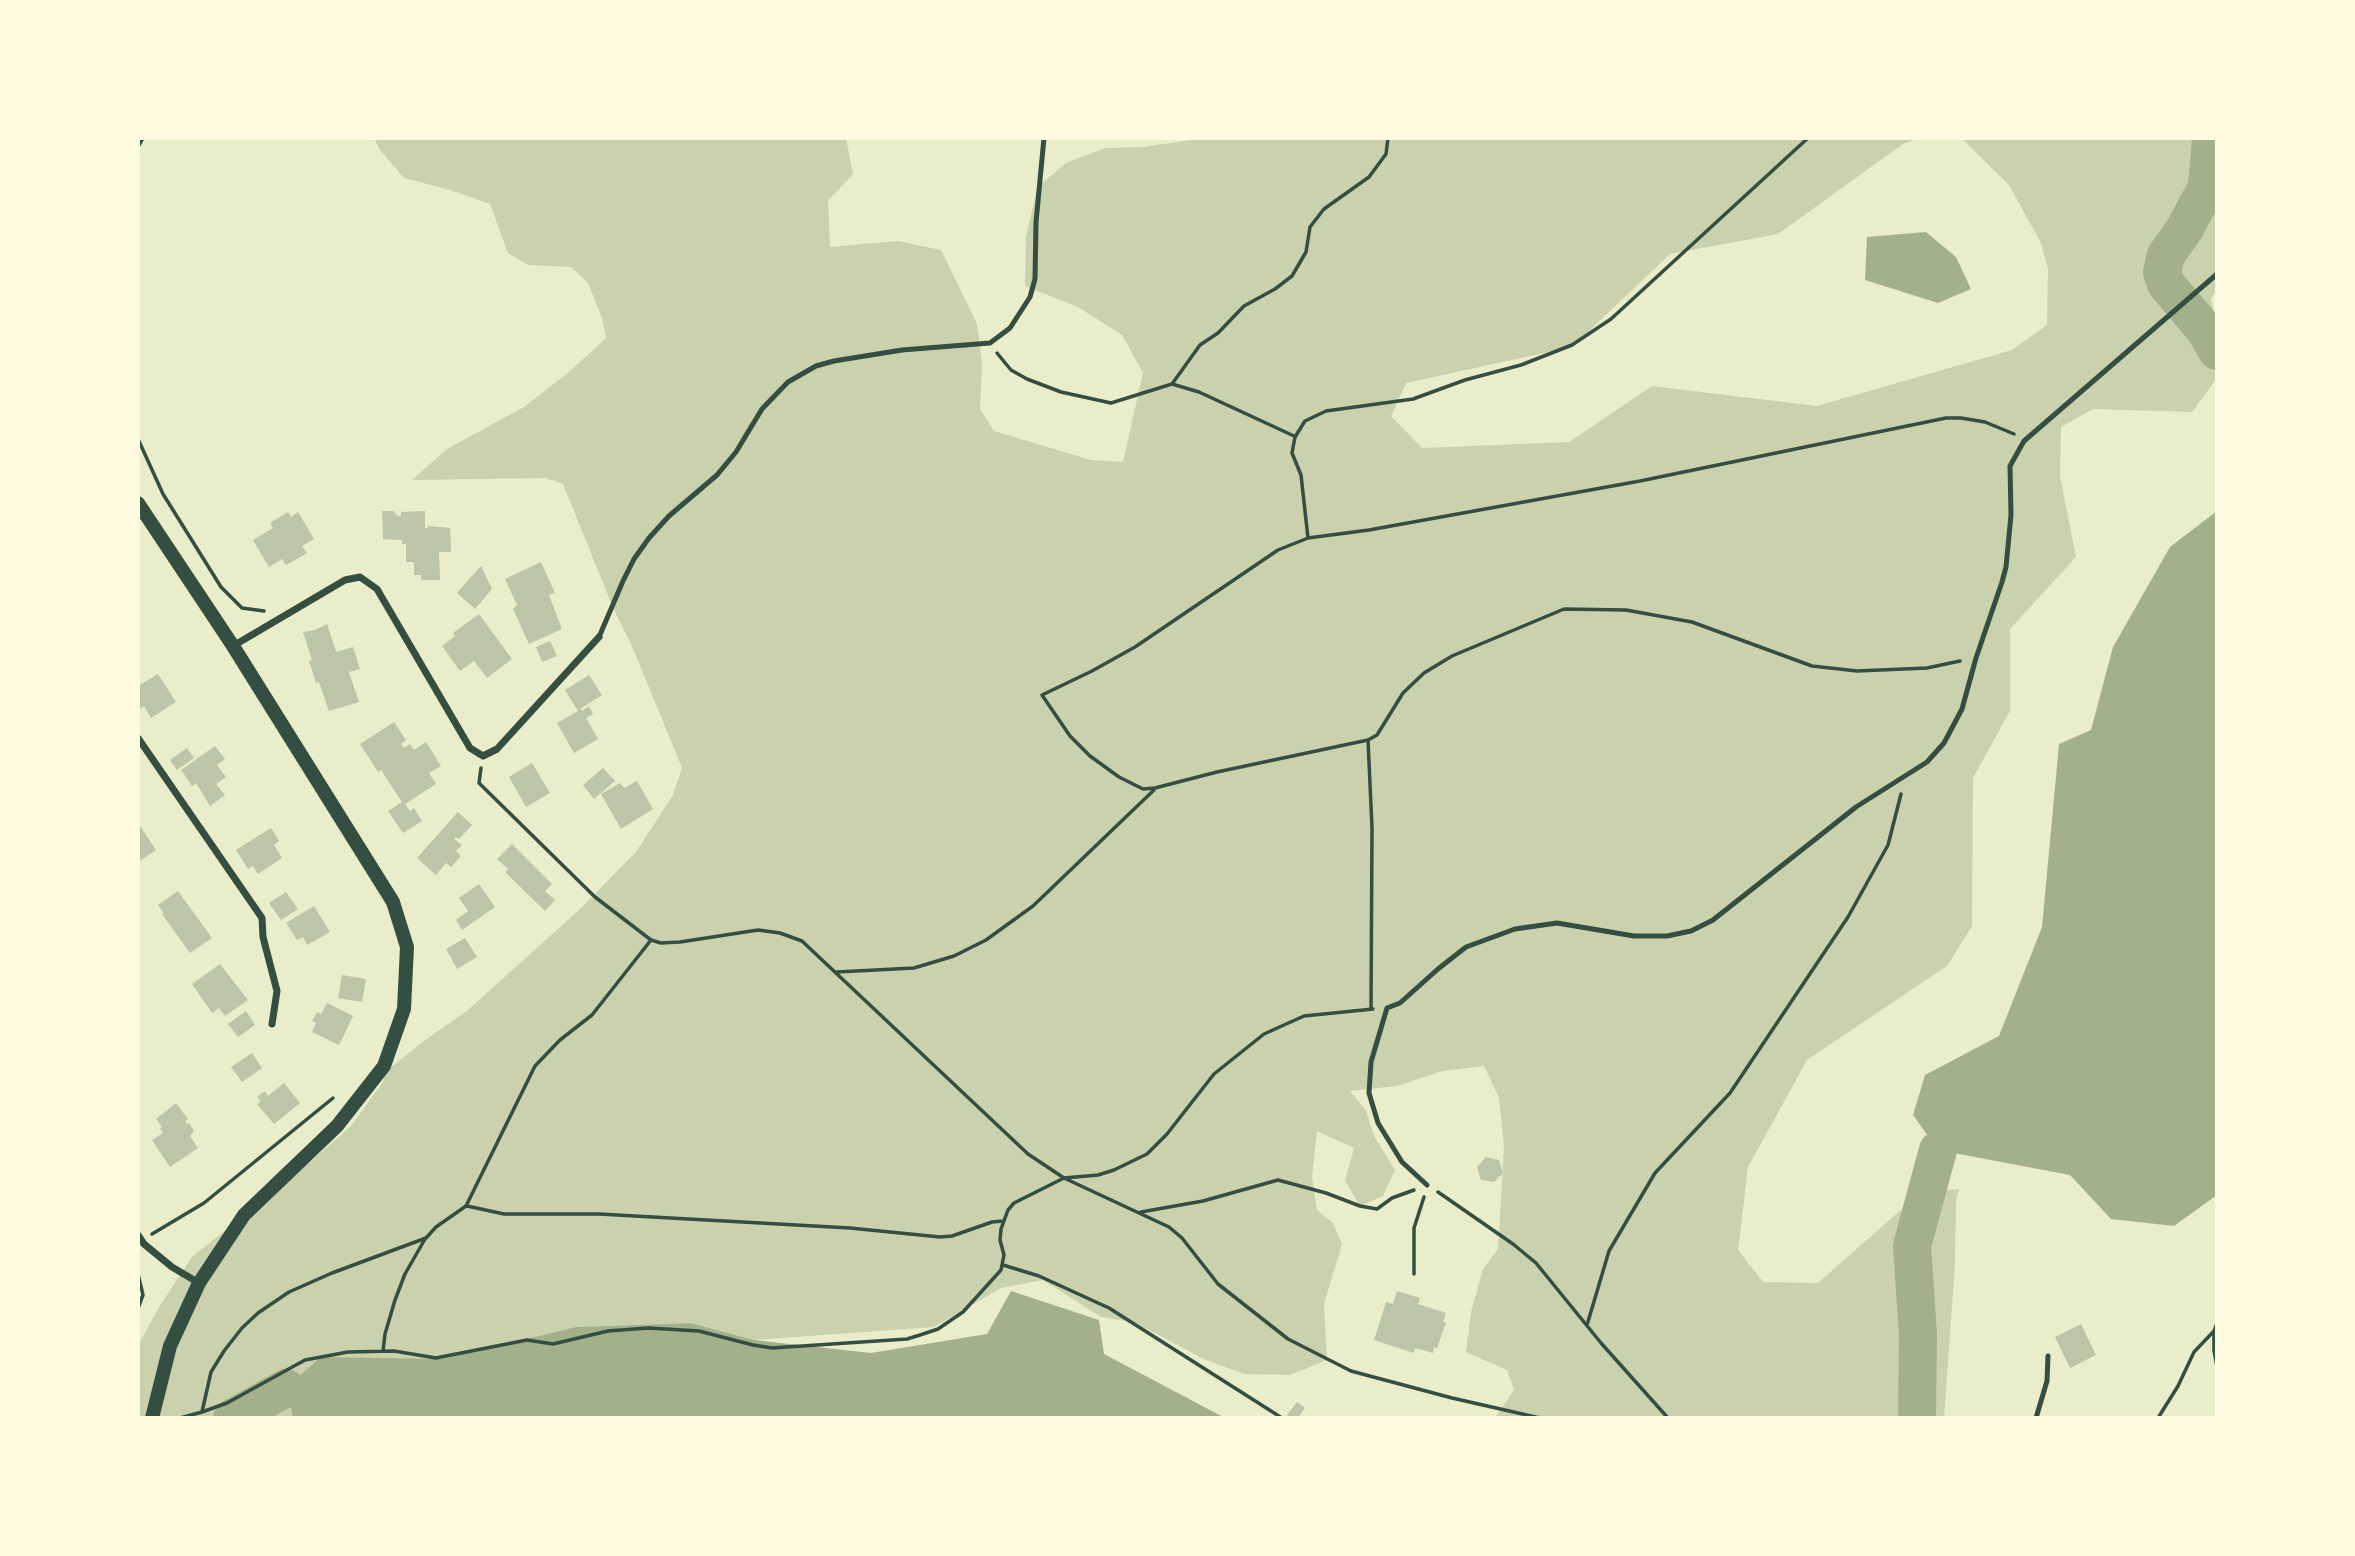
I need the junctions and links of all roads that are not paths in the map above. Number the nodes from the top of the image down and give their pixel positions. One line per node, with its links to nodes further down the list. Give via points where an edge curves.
1 (1044, 138): 4 (lane, via 1035,279 1010,328 990,343 843,359 816,366 788,382 762,409 717,475 649,538 623,581)
2 (2217, 274): 8 (lane, via 2024,441 2010,466 2006,567 1962,709 1927,762 1856,807 1713,920 1691,931 1634,936 1557,923 1514,929 1466,947 1400,1003 1387,1008 1371,1062 1369,1093 1378,1123 1402,1162)
3 (138, 503): 5 (main road)
4 (600, 638): 5 (street, via 497,749 483,756 470,748 377,589 360,578 345,580)
5 (233, 646): 10 (main road, via 393,902 407,947 404,1009 384,1066 337,1126 244,1215)
6 (138, 738): 7 (street, via 262,918 277,991)
7 (272, 1024)
8 (1427, 1185)
9 (138, 1235): 10 (street)
10 (198, 1283): 12 (main road, via 170,1346)
11 (2049, 1356): 13 (lane)
12 (152, 1418)
13 (2036, 1418)

